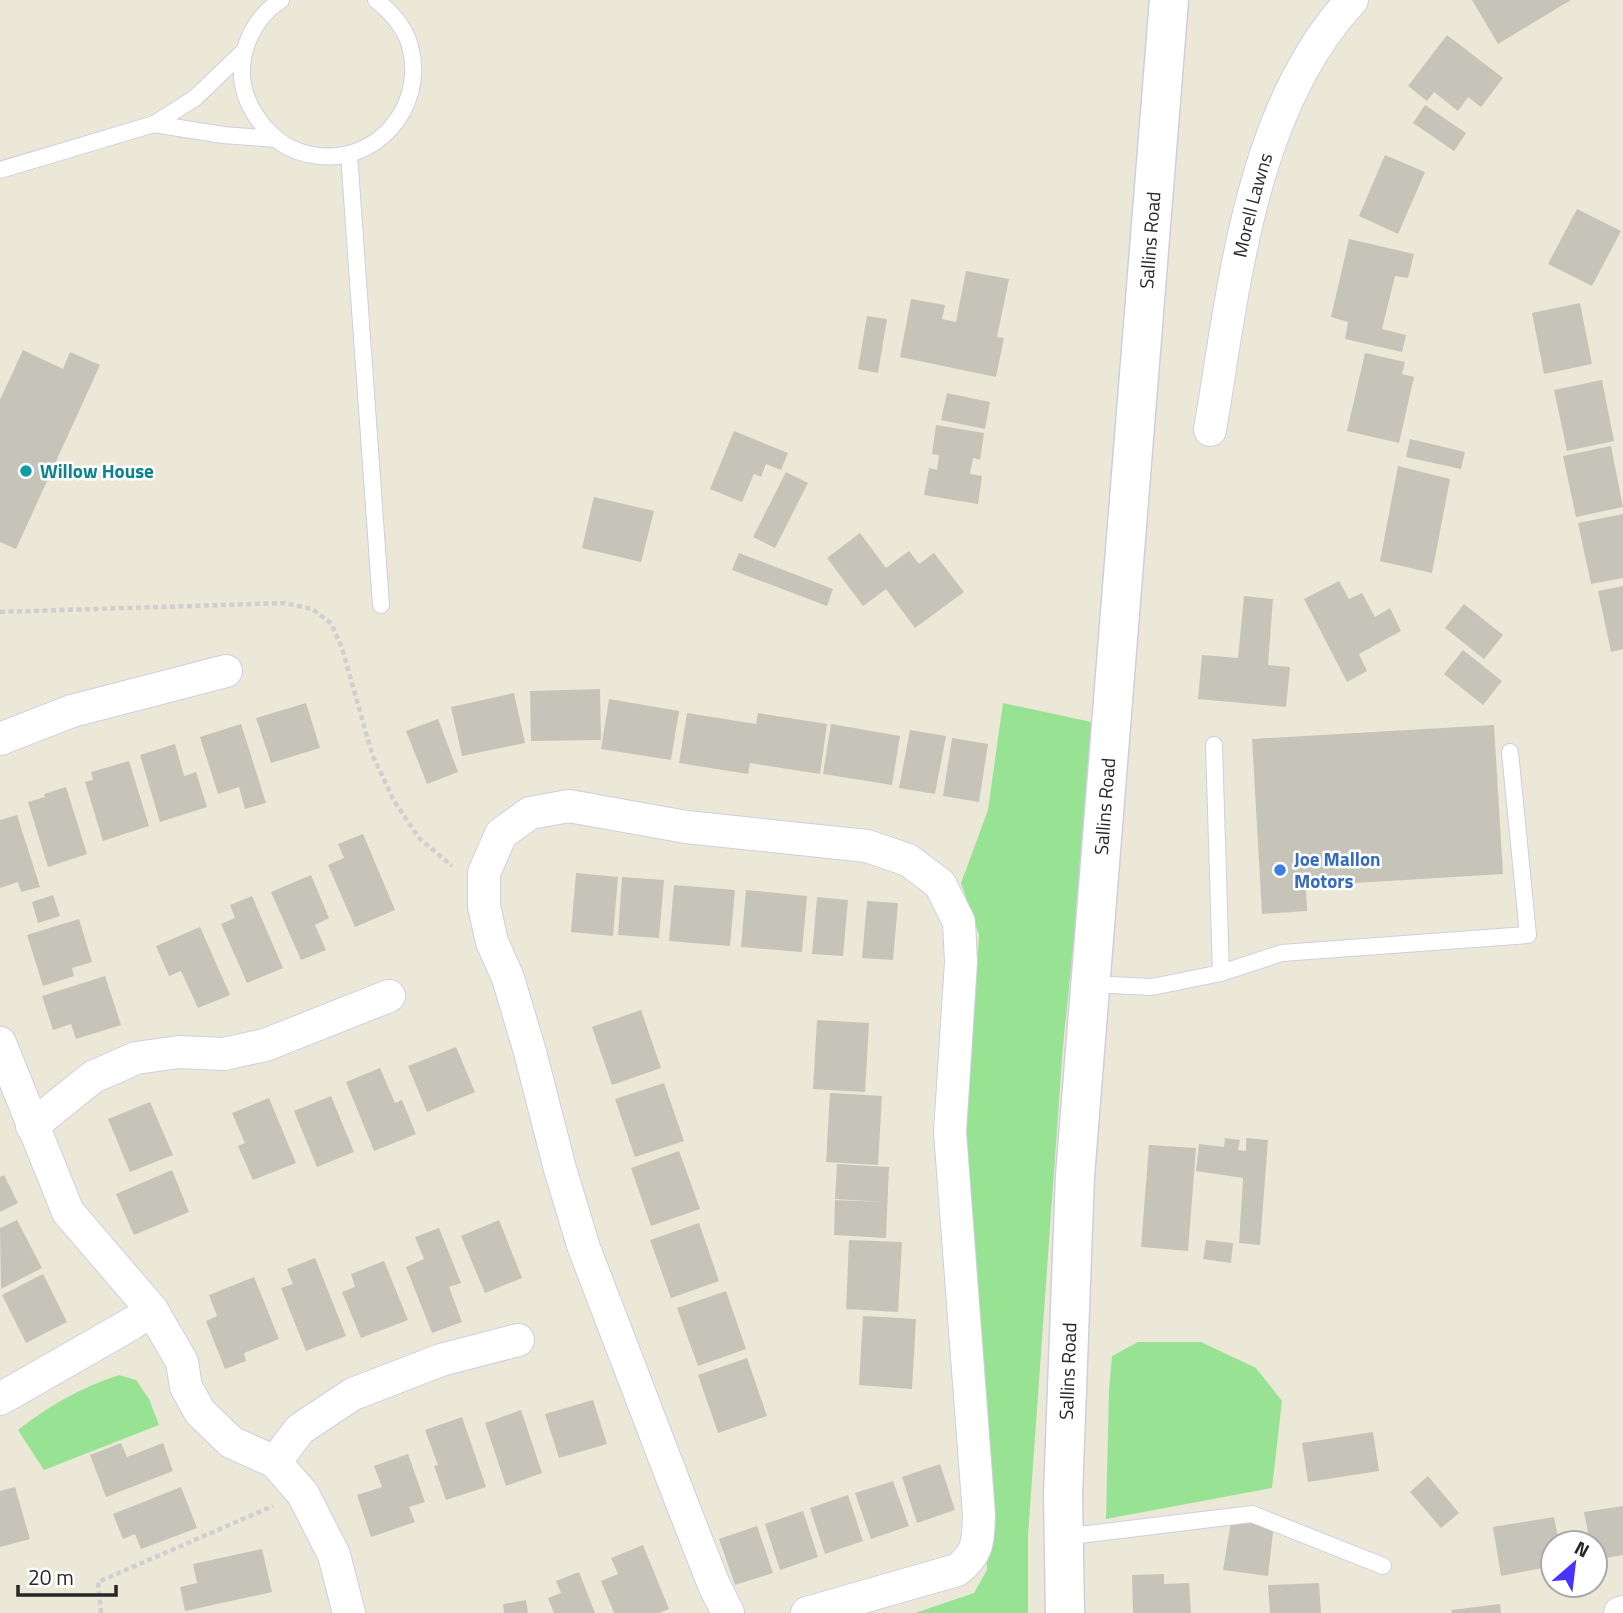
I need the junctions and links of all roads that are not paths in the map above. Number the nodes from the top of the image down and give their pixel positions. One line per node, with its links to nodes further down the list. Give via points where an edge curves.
1 (281, 0): 5 (lane, via 254,26)
2 (377, 0): 8 (lane, via 397,20 410,45 414,73 409,100 396,125 375,144)
3 (1169, 0): 17 (main road, Sallins Road)
4 (1352, 0): 10 (street, Morell Lawns, via 1334,19 1301,71 1265,155 1241,245)
5 (244, 51): 6 (lane, via 195,98); 7 (lane, via 242,76 247,100 258,122)
6 (154, 124): 7 (lane); 9 (lane)
7 (276, 139): 8 (lane, via 298,152)
8 (349, 155): 11 (lane)
9 (0, 170)
10 (1210, 430)
11 (381, 605)
12 (226, 671): 13 (street, via 72,711)
13 (0, 739)
14 (1214, 745): 16 (lane)
15 (1510, 752): 16 (lane, via 1528,935 1282,953)
16 (1221, 973): 17 (lane, via 1152,987)
17 (1091, 984): 25 (main road, Sallins Road, via 1075,1176)
18 (389, 996): 20 (street, via 265,1045 224,1054 180,1052 136,1058 93,1077)
19 (0, 1043): 20 (street)
20 (32, 1126): 21 (street, via 68,1212)
21 (152, 1310): 23 (street); 24 (street, via 182,1363 186,1387 200,1412 231,1442)
22 (518, 1340): 24 (street, via 441,1360 354,1394 300,1429)
23 (0, 1399)
24 (275, 1462): 27 (street, via 303,1494 334,1555)
25 (1063, 1536): 26 (lane, via 1252,1514); 30 (main road, Sallins Road)
26 (1382, 1566)
27 (349, 1613)
28 (728, 1613): 29 (street, via 584,1248 508,978 492,942 484,906 484,873 501,834 530,813 569,806 686,827 867,846 908,860 940,884 959,922 961,962 950,1132 978,1543 970,1560 957,1570)
29 (807, 1613)
30 (1065, 1613)

